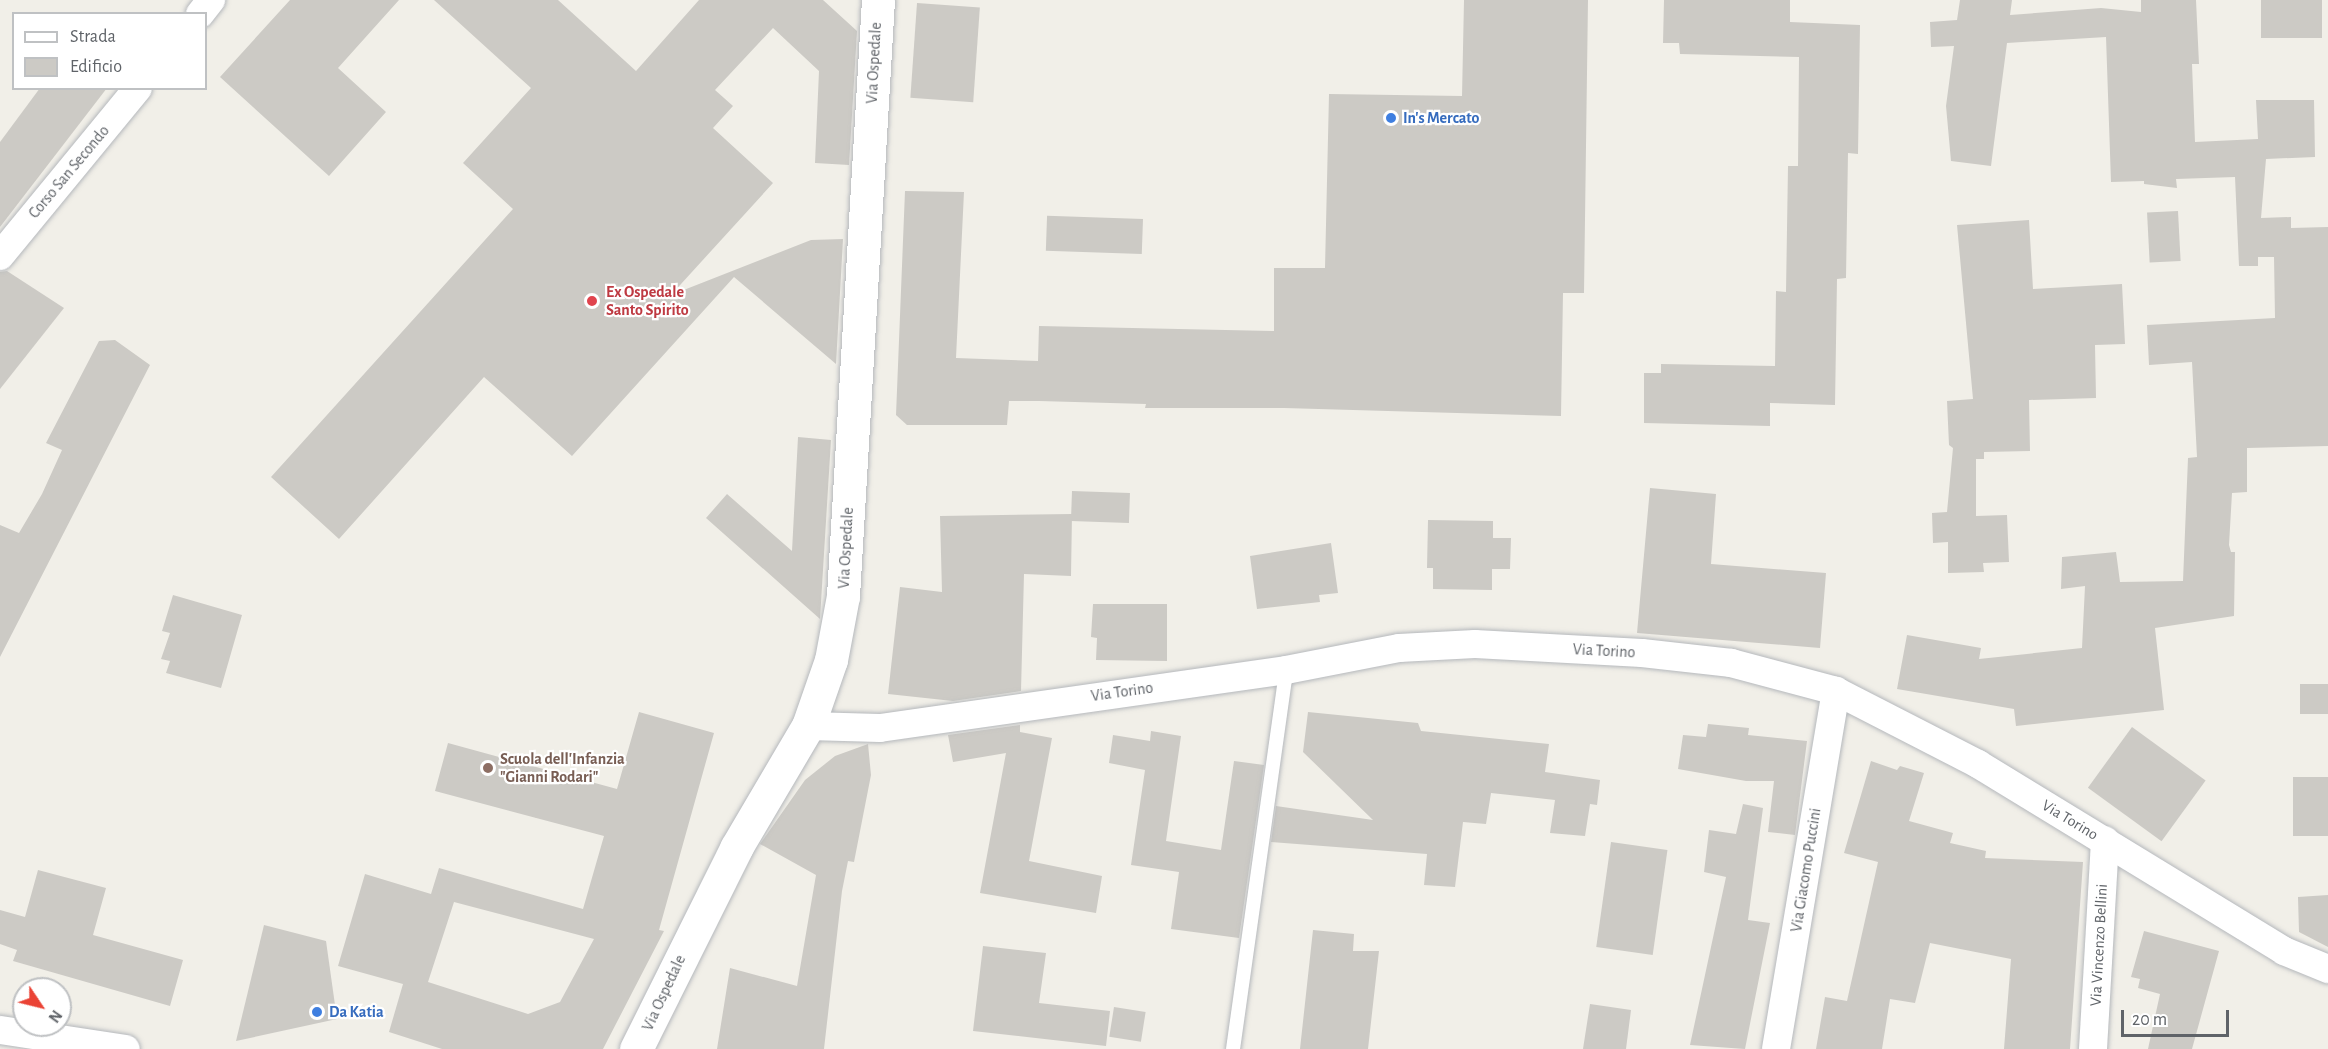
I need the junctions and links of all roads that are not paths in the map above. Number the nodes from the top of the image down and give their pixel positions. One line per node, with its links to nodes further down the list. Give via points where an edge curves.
1 (211, 0): 3 (street)
2 (878, 0): 8 (street, Via Ospedale, via 843,596 831,660)
3 (202, 12)
4 (136, 90): 5 (street, Corso San Secondo)
5 (0, 256)
6 (1286, 670): 7 (street, Via Torino, via 1399,648 1475,644 1642,653 1731,663); 8 (street, Via Torino, via 880,728); 14 (lane)
7 (1836, 691): 9 (street, Via Torino, via 1978,764); 15 (street, Via Giacomo Puccini)
8 (808, 726): 13 (street, Via Ospedale, via 736,848)
9 (2105, 840): 10 (street, Via Torino, via 2284,951); 16 (street, Via Vincenzo Bellini)
10 (2328, 969)
11 (0, 1030): 12 (street)
12 (126, 1049)
13 (636, 1049)
14 (1233, 1049)
15 (1776, 1049)
16 (2093, 1049)

